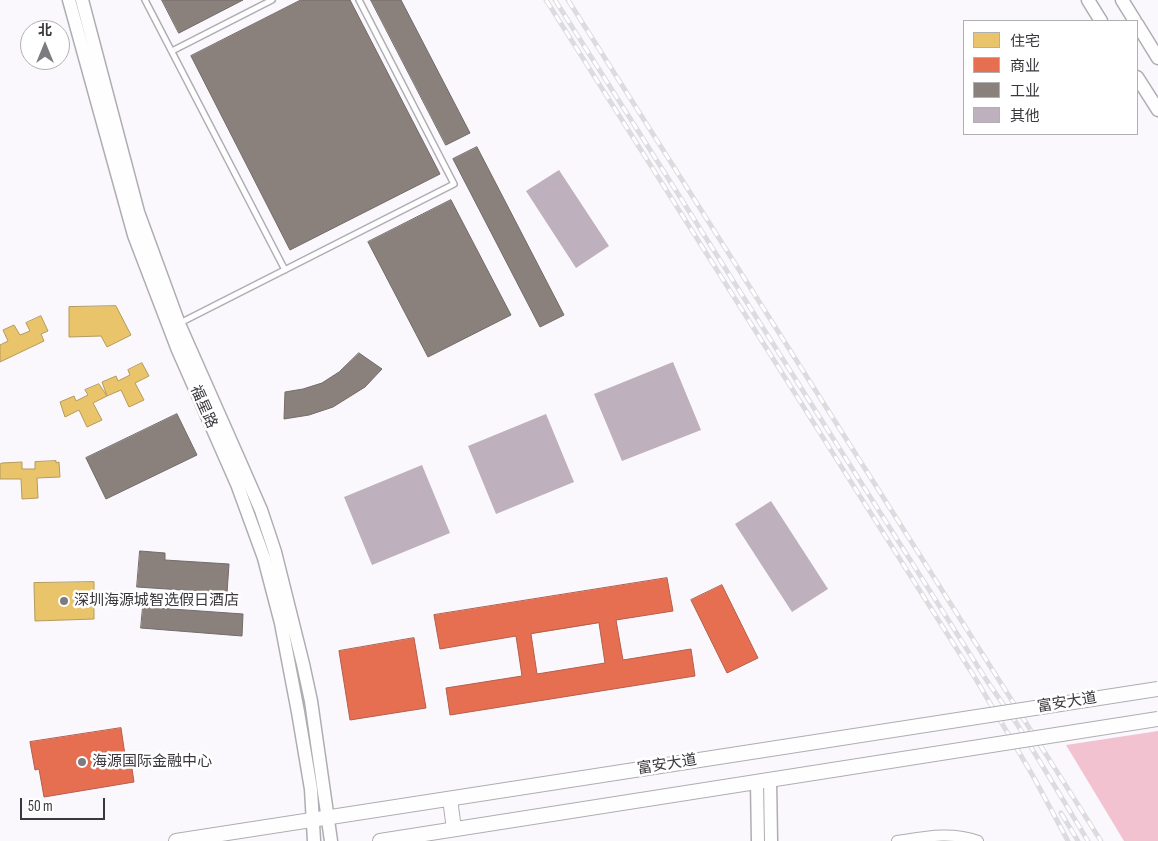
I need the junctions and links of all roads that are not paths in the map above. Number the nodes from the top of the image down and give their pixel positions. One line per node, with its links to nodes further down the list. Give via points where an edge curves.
1 (69, 0): 16 (street, 福星路, via 125,206 145,268)
2 (82, 0): 16 (street, 福星路, via 138,212)
3 (145, 0): 11 (lane)
4 (272, 0): 11 (lane)
5 (359, 0): 15 (lane, via 454,184)
6 (1088, 0): 8 (street)
7 (1122, 0): 9 (street)
8 (1101, 20)
9 (1134, 20)
10 (1138, 26): 12 (street)
11 (172, 51): 15 (lane)
12 (1158, 58)
13 (1138, 79): 14 (street)
14 (1158, 110)
15 (285, 270): 16 (lane)
16 (174, 326): 21 (street, 福星路, via 240,462 275,552 303,664); 22 (street, 福星路, via 264,558 289,662)
17 (1158, 689): 20 (main road, 富安大道, bridge)
18 (1158, 719): 19 (main road, 富安大道, bridge)
19 (764, 781): 23 (main road, 富安大道); 29 (street); 30 (street)
20 (450, 799): 21 (main road, 富安大道); 23 (main road)
21 (328, 817): 22 (main road, 富安大道); 27 (street, 福星路)
22 (314, 820): 25 (main road, 富安大道); 26 (street, 福星路)
23 (454, 830): 24 (main road, 富安大道)
24 (395, 840): 28 (main road, 富安大道)
25 (176, 841)
26 (314, 841)
27 (331, 841)
28 (380, 841)
29 (758, 841)
30 (771, 841)
31 (897, 841): 32 (street, via 949,834)
32 (978, 841)

